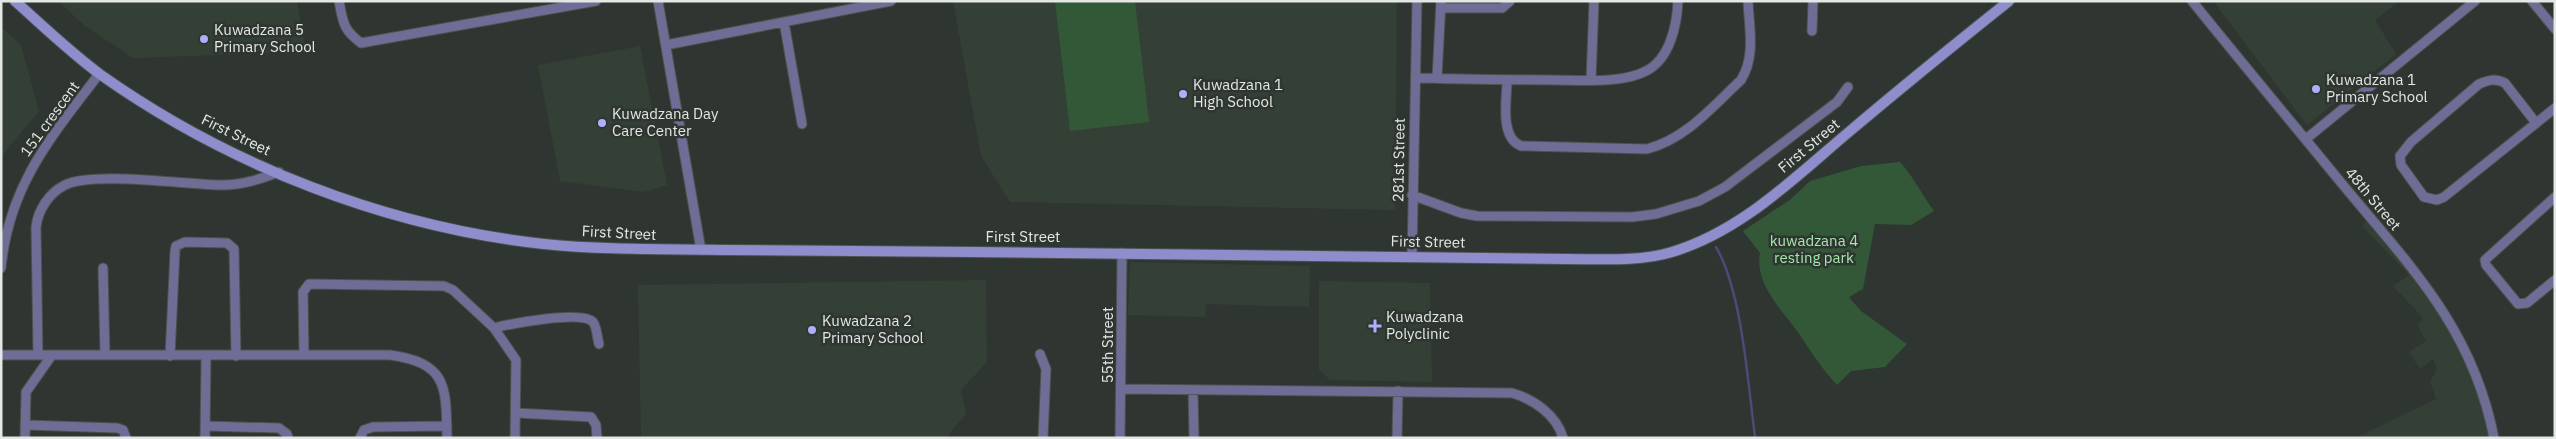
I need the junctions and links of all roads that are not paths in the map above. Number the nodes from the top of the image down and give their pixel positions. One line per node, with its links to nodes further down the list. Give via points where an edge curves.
1 (15, 1): 22 (street, First Street)
2 (339, 1): 16 (street, via 344,27 361,43)
3 (596, 1): 16 (street)
4 (658, 1): 21 (street)
5 (891, 1): 18 (street)
6 (1417, 1): 23 (street, 281st Street)
7 (1510, 1): 17 (street, via 1502,8)
8 (1594, 1): 26 (street)
9 (1678, 1): 26 (street, via 1672,36 1658,62 1648,71 1634,76)
10 (1748, 1): 25 (street, via 1751,53 1749,68 1742,80 1677,138 1664,145 1648,149 1521,146 1512,141 1508,132)
11 (1813, 1): 20 (street)
12 (2009, 1): 37 (street, First Street, via 1768,200 1725,229 1691,245 1659,255 1622,258)
13 (2192, 1): 31 (street, 48th Street)
14 (2475, 1): 31 (street)
15 (2532, 1): 19 (street)
16 (569, 4)
17 (1441, 5): 24 (street)
18 (784, 22): 21 (street); 30 (street)
19 (2555, 29)
20 (1812, 31)
21 (666, 45): 35 (street)
22 (99, 74): 32 (street, First Street, via 204,137); 38 (street, 151 crescent, via 26,176 4,242)
23 (1416, 78): 24 (street); 33 (street, 281st Street)
24 (1437, 78): 25 (street)
25 (1507, 80): 26 (street)
26 (1591, 80)
27 (1848, 87): 33 (street, via 1837,102 1725,187 1699,201 1656,214 1632,217 1477,216)
28 (2555, 108): 29 (street)
29 (2536, 123): 29 (street, via 2437,200 2424,197 2401,165 2400,156 2411,142 2479,84 2488,80 2498,79 2505,83)
30 (802, 124)
31 (2306, 139): 72 (street, 48th Street, via 2411,266 2450,319 2478,379)
32 (279, 172): 35 (street, First Street, via 363,205 494,236 544,244); 45 (street, via 247,183 83,181 65,185 56,191 37,217)
33 (1412, 195): 37 (street, 281st Street)
34 (2555, 198): 40 (street, via 2485,260 2518,304 2527,303)
35 (701, 250): 36 (street, First Street)
36 (1122, 253): 37 (street, First Street); 52 (street, 55th Street)
37 (1412, 257)
38 (1, 268)
39 (103, 268): 47 (street)
40 (2555, 280)
41 (494, 328): 42 (street, via 526,320 584,318 595,326); 48 (street, via 453,290 444,286 314,282 304,292); 55 (street, via 516,360)
42 (599, 344)
43 (1040, 354): 67 (street, via 1046,369)
44 (1, 355): 45 (street)
45 (38, 355): 46 (street)
46 (52, 355): 47 (street); 56 (street, via 27,388)
47 (105, 355): 49 (street)
48 (304, 355): 51 (street); 58 (street, via 390,355 413,358 426,364 438,375 445,390)
49 (170, 356): 50 (street); 51 (street, via 174,250 185,242 227,243 234,250)
50 (206, 356): 51 (street); 57 (street)
51 (236, 356)
52 (1121, 389): 53 (street); 68 (street, 55th Street)
53 (1193, 390): 54 (street); 69 (street)
54 (1398, 391): 70 (street); 71 (street, via 1512,393 1524,396 1549,414)
55 (517, 413): 65 (street); 66 (street, via 591,417 596,425)
56 (26, 424): 59 (street); 60 (street, via 117,428 123,430)
57 (205, 426): 61 (street); 62 (street, via 279,428)
58 (447, 426): 63 (street, via 373,427 364,430); 64 (street)
59 (25, 438)
60 (126, 438)
61 (205, 438)
62 (288, 438)
63 (360, 438)
64 (447, 438)
65 (515, 438)
66 (597, 438)
67 (1043, 438)
68 (1120, 438)
69 (1194, 438)
70 (1397, 438)
71 (1563, 438)
72 (2494, 438)

